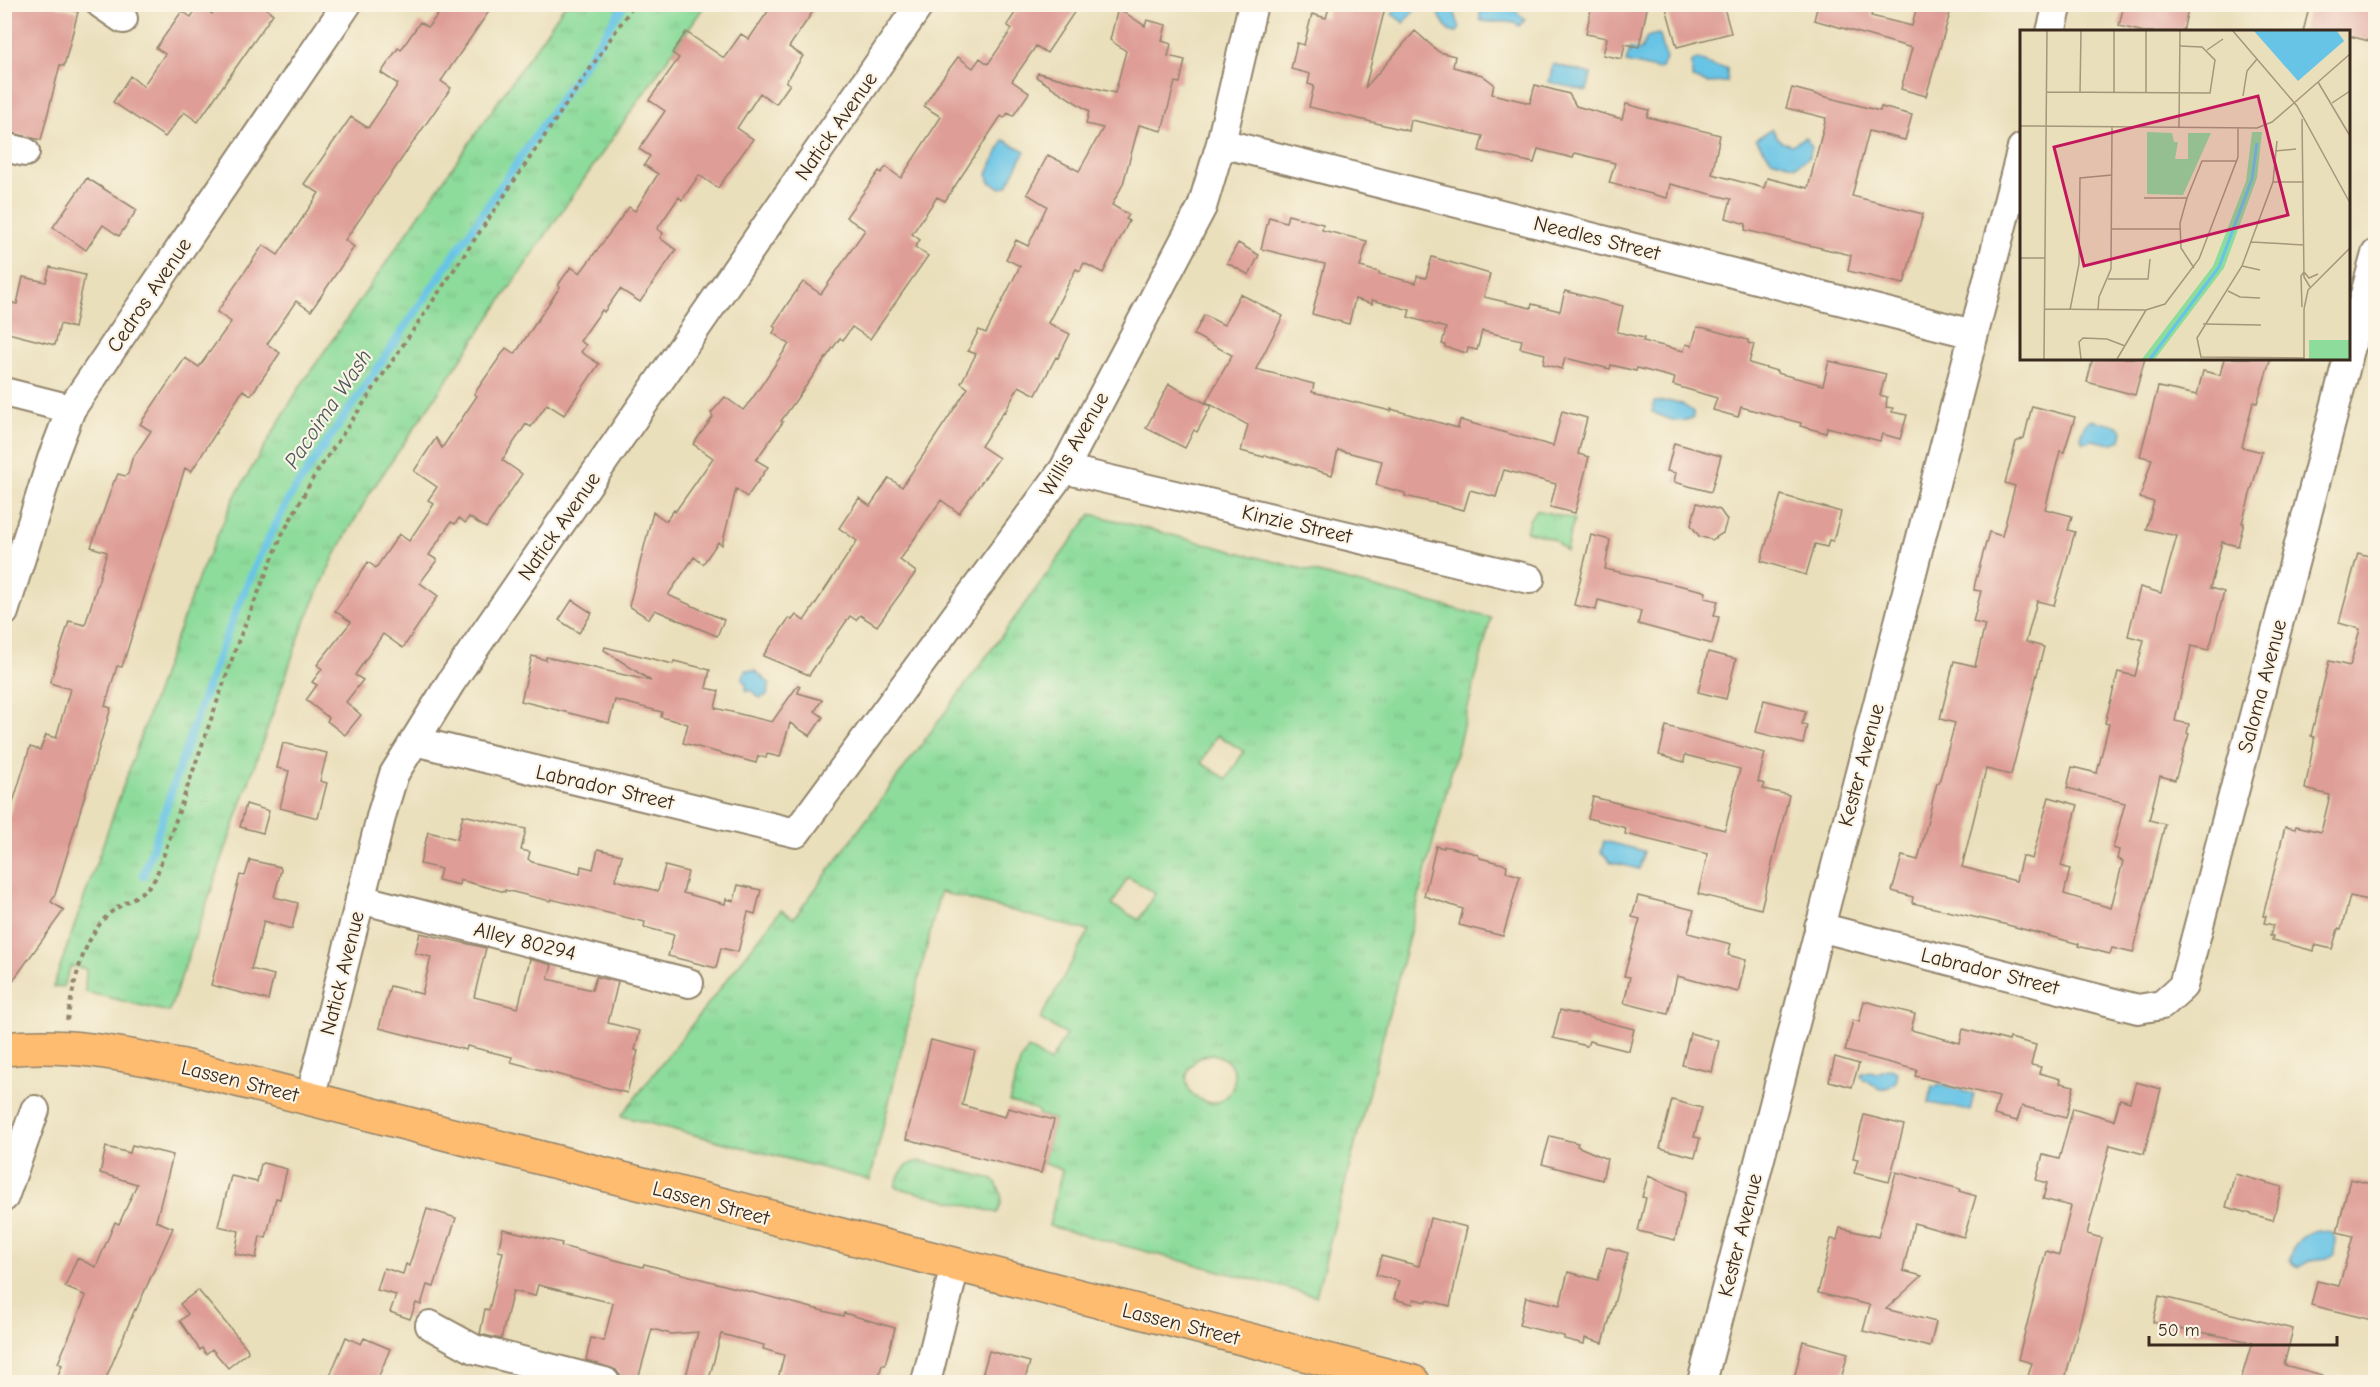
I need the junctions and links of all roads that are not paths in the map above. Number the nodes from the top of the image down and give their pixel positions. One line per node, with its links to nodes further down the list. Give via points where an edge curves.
1 (347, 4): 13 (street, Cedros Avenue)
2 (920, 4): 17 (street, Natick Avenue)
3 (1253, 4): 6 (street, Willis Avenue)
4 (2058, 4): 5 (street)
5 (2052, 30)
6 (1221, 143): 9 (street, Needles Street); 14 (street, Willis Avenue, via 1202,207)
7 (2020, 156): 9 (street, Kester Avenue)
8 (2376, 254): 10 (street, Saloma Avenue)
9 (1973, 334): 20 (street, Kester Avenue)
10 (2350, 351)
11 (2347, 360): 22 (street, Saloma Avenue, via 2183,986)
12 (4, 392): 13 (street)
13 (71, 409): 16 (street, Cedros Avenue)
14 (1064, 469): 15 (street, Kinzie Street); 18 (street, Willis Avenue)
15 (1530, 579)
16 (4, 612)
17 (414, 741): 18 (street, Labrador Street); 19 (street, Natick Avenue, via 394,774)
18 (796, 833)
19 (360, 899): 21 (street, Alley 80294); 24 (street, Natick Avenue)
20 (1819, 927): 22 (street, Labrador Street, via 2138,1009); 32 (street, Kester Avenue)
21 (689, 983)
22 (2162, 1005)
23 (4, 1049): 24 (main road, Lassen Street, via 61,1046 101,1050 183,1066)
24 (310, 1099): 27 (main road, Lassen Street)
25 (35, 1110): 26 (street)
26 (4, 1197)
27 (955, 1266): 30 (street); 31 (main road, Lassen Street)
28 (430, 1325): 29 (street, via 474,1349)
29 (604, 1383)
30 (926, 1383)
31 (1413, 1383)
32 (1702, 1383)

